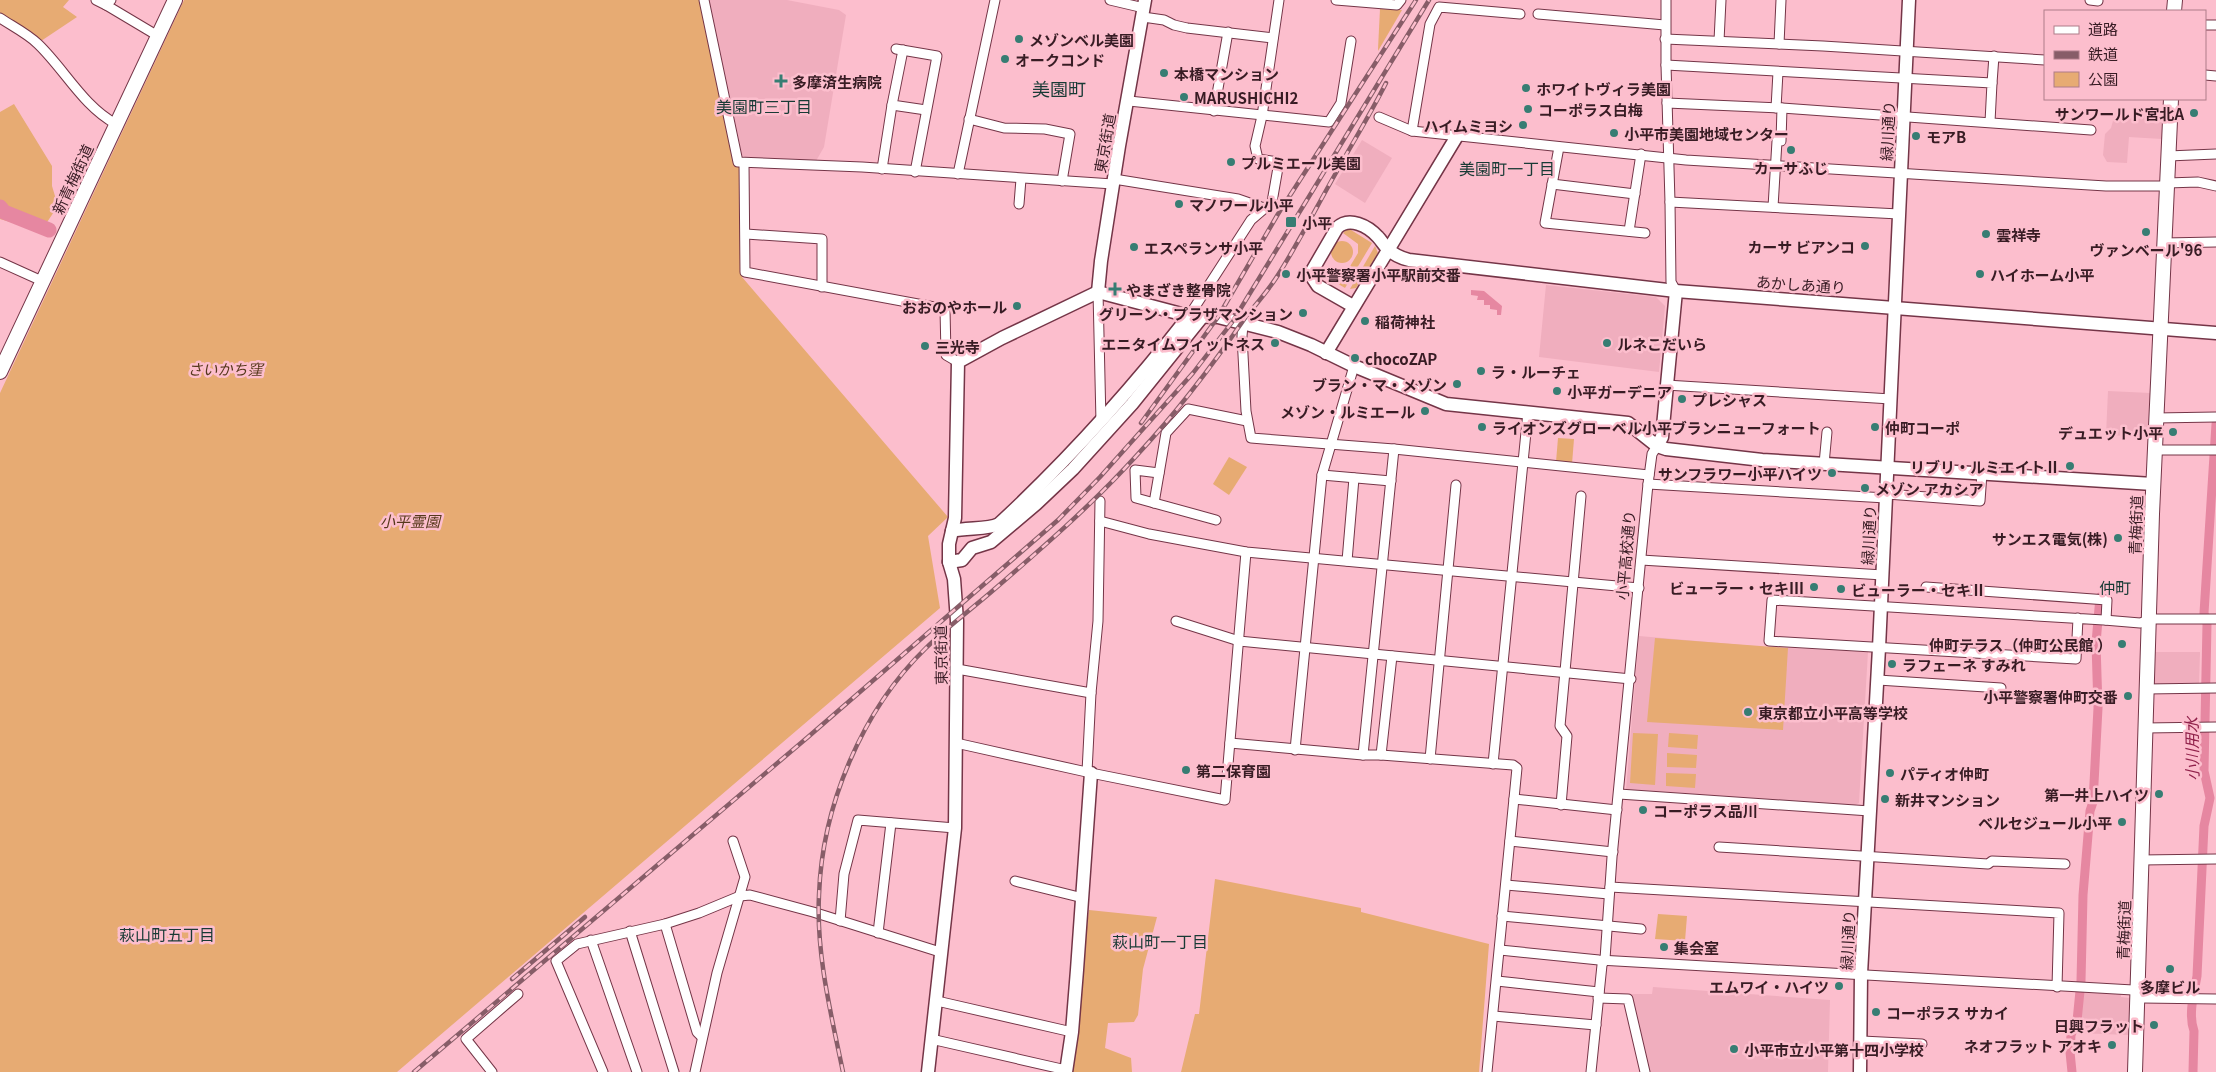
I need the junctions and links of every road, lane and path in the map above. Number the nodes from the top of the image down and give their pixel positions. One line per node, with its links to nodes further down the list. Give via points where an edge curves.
1 (96, 0): 16 (street)
2 (175, 0): 24 (main road, 新青梅街道)
3 (704, 0): 58 (street, via 738,162)
4 (995, 0): 47 (street)
5 (1110, 0): 18 (street)
6 (1279, 0): 25 (street)
7 (1336, 0): 15 (street)
8 (1400, 0): 15 (street, via 1398,5)
9 (1666, 0): 22 (street, 小平高校通り)
10 (1721, 0): 28 (street)
11 (1781, 0): 29 (street)
12 (1909, 0): 30 (street, 緑川通り)
13 (2090, 0): 14 (street)
14 (2098, 0)
15 (1368, 1)
16 (109, 2): 24 (street)
17 (1441, 4): 19 (street); 51 (street, via 1430,24)
18 (1144, 8): 23 (street, via 1174,26); 38 (street, 東京街道)
19 (1520, 14)
20 (1538, 14): 22 (street)
21 (0, 18): 49 (street, via 38,43 69,81 104,117)
22 (1665, 25): 26 (street, 小平高校通り)
23 (1228, 32): 25 (street); 43 (street)
24 (158, 36): 49 (main road, 新青梅街道)
25 (1273, 38): 44 (street)
26 (1665, 39): 28 (street); 33 (street, 小平高校通り)
27 (1351, 41): 44 (street, via 1341,103 1329,122)
28 (1719, 41): 29 (street)
29 (1779, 44): 30 (street)
30 (1906, 51): 31 (street); 35 (street, 緑川通り)
31 (1994, 56): 32 (street); 36 (street)
32 (2044, 60)
33 (1666, 65): 34 (street); 39 (street, 小平高校通り)
34 (1778, 72): 35 (street); 41 (street)
35 (1906, 79): 36 (street); 45 (street, 緑川通り)
36 (1992, 83): 48 (street)
37 (2171, 100): 56 (main road, 青梅街道)
38 (1129, 101): 43 (street); 66 (street, 東京街道)
39 (1667, 102): 41 (street); 57 (street, 小平高校通り)
40 (892, 104): 42 (street); 42 (street, via 900,50 937,56); 60 (street)
41 (1779, 108): 45 (street); 59 (street, via 1781,141 1777,141)
42 (926, 110): 61 (street)
43 (1214, 111): 44 (street)
44 (1262, 116): 74 (street, via 1255,146 1258,159 1278,162 1272,202)
45 (1904, 116): 48 (street); 62 (street, 緑川通り)
46 (1379, 117): 51 (street)
47 (969, 119): 63 (street); 65 (street, via 1004,128 1045,129 1070,134)
48 (1990, 122): 50 (street)
49 (116, 124): 83 (main road, 新青梅街道)
50 (2091, 130)
51 (1412, 131): 52 (street)
52 (1457, 136): 53 (street); 81 (street)
53 (1558, 147): 54 (street); 67 (street)
54 (1641, 154): 57 (street); 70 (street)
55 (2216, 154): 56 (street)
56 (2168, 156): 68 (main road, 青梅街道)
57 (1669, 157): 59 (street); 71 (street, 小平高校通り)
58 (744, 163): 60 (street); 78 (street)
59 (1776, 165): 62 (street); 73 (street)
60 (882, 169): 61 (street)
61 (915, 172): 63 (street)
62 (1901, 172): 68 (street, via 2106,186); 75 (street, 緑川通り)
63 (958, 174): 64 (street)
64 (1021, 179): 65 (street); 72 (street)
65 (1062, 181): 66 (street)
66 (1114, 182): 74 (street, via 1238,199); 86 (street, 東京街道)
67 (1552, 184): 70 (street); 76 (street, via 1545,223)
68 (2167, 184): 69 (street, via 2198,182); 80 (main road, 青梅街道)
69 (2216, 186)
70 (1635, 194): 76 (street)
71 (1670, 202): 73 (street); 85 (street, 小平高校通り, via 1670,282)
72 (1019, 204)
73 (1773, 207): 75 (street)
74 (1264, 208): 89 (street, via 1251,220)
75 (1899, 214): 88 (street, 緑川通り)
76 (1629, 231): 77 (street)
77 (1646, 233)
78 (746, 234): 84 (street, via 745,272); 84 (street, via 822,239)
79 (2216, 242): 80 (street)
80 (2164, 243): 91 (main road, 青梅街道)
81 (1387, 249): 85 (street, あかしあ通り, via 1408,260); 87 (street); 87 (street, あかしあ通り, via 1378,236 1354,222 1342,222 1334,232 1312,277 1318,286)
82 (0, 262): 83 (street)
83 (42, 281): 94 (main road, 新青梅街道)
84 (822, 287): 95 (street, via 945,309 946,355)
85 (1676, 291): 88 (street, あかしあ通り); 98 (street, 小平高校通り)
86 (1098, 292): 89 (street); 95 (street); 103 (street)
87 (1353, 306): 93 (street)
88 (1895, 307): 91 (street, あかしあ通り); 99 (street, 緑川通り)
89 (1195, 316): 90 (street, via 1218,317); 103 (street); 106 (street, via 1156,375)
90 (1244, 325): 93 (street, via 1278,332); 104 (street)
91 (2161, 329): 92 (street, あかしあ通り); 102 (main road, 青梅街道)
92 (2216, 333)
93 (1324, 355): 96 (street)
94 (4, 356): 97 (main road, 新青梅街道)
95 (958, 362): 129 (street, 東京街道, via 955,518)
96 (1354, 366): 100 (street, via 1446,404); 107 (street)
97 (0, 372)
98 (1666, 385): 99 (street); 108 (street, 小平高校通り, via 1662,437)
99 (1891, 398): 114 (street, 緑川通り)
100 (1528, 412): 108 (street, via 1628,423); 112 (street)
101 (2214, 417): 102 (street)
102 (2156, 418): 110 (main road, 青梅街道)
103 (1101, 421): 106 (street); 129 (street, via 999,524)
104 (1247, 421): 107 (street, via 1251,438); 115 (street, via 1188,409 1166,433)
105 (1827, 432): 113 (street)
106 (1100, 440): 134 (street, via 1036,504 991,542 972,548 962,560)
107 (1331, 444): 109 (street); 117 (street)
108 (1658, 446): 113 (street, via 1707,455); 120 (street, 小平高校通り, via 1652,454)
109 (1394, 449): 112 (street); 119 (street)
110 (2154, 450): 111 (street); 121 (main road, 青梅街道)
111 (2214, 450)
112 (1523, 462): 120 (street); 138 (street)
113 (1824, 464): 114 (street)
114 (1888, 467): 116 (street); 124 (street, 緑川通り)
115 (1159, 473): 126 (street); 126 (street, via 1135,470 1136,498)
116 (1982, 473): 121 (street); 124 (street, via 1980,501)
117 (1322, 475): 118 (street); 131 (street)
118 (1354, 478): 119 (street); 133 (street)
119 (1391, 480): 135 (street)
120 (1649, 480): 124 (street); 132 (street, 小平高校通り)
121 (2153, 484): 147 (main road, 青梅街道)
122 (1456, 485): 136 (street)
123 (1581, 496): 139 (street)
124 (1886, 496): 137 (street, 緑川通り)
125 (1100, 501): 128 (street)
126 (1154, 503): 127 (street)
127 (1216, 520)
128 (1100, 521): 130 (street, via 1149,534); 162 (street, via 1098,621)
129 (952, 531): 134 (street, 東京街道)
130 (1246, 552): 131 (street); 148 (street)
131 (1314, 558): 133 (street); 149 (street)
132 (1641, 560): 137 (street); 140 (street, 小平高校通り)
133 (1346, 561): 135 (street)
134 (949, 562): 155 (street, 東京街道, via 954,578)
135 (1383, 565): 136 (street); 151 (street)
136 (1448, 571): 138 (street); 153 (street)
137 (1883, 575): 142 (street, 緑川通り)
138 (1510, 577): 139 (street); 154 (street)
139 (1573, 582): 140 (street); 156 (street)
140 (1639, 588): 157 (street, 小平高校通り)
141 (1926, 588): 145 (street, via 2107,600)
142 (1881, 606): 143 (street); 150 (street, 緑川通り); 150 (street, via 1772,600 1769,641)
143 (2078, 618): 145 (street); 150 (street, via 2076,659)
144 (2209, 619): 147 (street)
145 (2105, 620): 147 (street)
146 (1176, 621): 148 (street)
147 (2148, 621): 161 (main road, 青梅街道)
148 (1239, 641): 149 (street); 166 (street)
149 (1304, 647): 151 (street); 167 (street)
150 (1879, 648): 158 (street, 緑川通り)
151 (1374, 654): 152 (street); 168 (street)
152 (1392, 656): 153 (street); 169 (street)
153 (1439, 660): 154 (street); 170 (street)
154 (1502, 667): 156 (street); 171 (street)
155 (957, 669): 162 (street); 165 (street, 東京街道)
156 (1565, 673): 157 (street); 175 (street, via 1560,726 1567,736)
157 (1630, 679): 173 (street, 小平高校通り)
158 (1878, 680): 159 (street); 177 (street, 緑川通り)
159 (2001, 688)
160 (2208, 688): 161 (street)
161 (2146, 689): 164 (main road, 青梅街道)
162 (1091, 693): 172 (street)
163 (2209, 727): 164 (street)
164 (2145, 728): 186 (main road, 青梅街道)
165 (956, 743): 172 (street); 179 (street, 東京街道)
166 (1230, 743): 167 (street); 172 (street, via 1225,800)
167 (1295, 750): 168 (street)
168 (1363, 755): 169 (street)
169 (1381, 755): 170 (street)
170 (1430, 759): 171 (street)
171 (1494, 764): 174 (street, via 1517,768)
172 (1089, 772): 192 (street)
173 (1619, 794): 176 (street, 小平高校通り); 177 (street)
174 (1514, 799): 175 (street); 181 (street)
175 (1561, 804): 176 (street)
176 (1617, 810): 183 (street, 小平高校通り)
177 (1870, 811): 184 (street, 緑川通り)
178 (891, 823): 179 (street); 195 (street, via 858,820 844,874); 200 (street)
179 (954, 828): 203 (street, 東京街道)
180 (733, 841): 191 (street, via 745,877)
181 (1510, 841): 183 (street); 189 (street)
182 (1719, 847): 184 (street)
183 (1613, 852): 190 (street, 小平高校通り)
184 (1867, 857): 187 (street, via 1988,864 1992,861); 193 (street, 緑川通り)
185 (2208, 859): 186 (street)
186 (2141, 860): 209 (main road, 青梅街道)
187 (2065, 864)
188 (1014, 881): 192 (street)
189 (1506, 885): 190 (street); 194 (street)
190 (1609, 891): 193 (street); 197 (street, 小平高校通り)
191 (740, 896): 195 (street, via 771,900); 196 (street); 216 (street)
192 (1083, 898): 215 (street)
193 (1865, 901): 205 (street, 緑川通り); 207 (street, via 2059,913)
194 (1502, 916): 197 (street); 202 (street)
195 (840, 921): 200 (street)
196 (665, 924): 199 (street); 216 (street, via 697,1032)
197 (1608, 925): 198 (street); 204 (street, 小平高校通り)
198 (1640, 928)
199 (630, 931): 201 (street); 224 (street)
200 (878, 932): 203 (street)
201 (591, 940): 222 (street, via 577,944 556,961); 223 (street)
202 (1500, 950): 204 (street); 206 (street)
203 (940, 952): 212 (street, 東京街道)
204 (1604, 959): 205 (street); 210 (street, 小平高校通り)
205 (1861, 974): 207 (street); 218 (street, 緑川通り)
206 (1497, 981): 210 (street); 213 (street)
207 (2057, 987): 209 (street, via 2133,990)
208 (518, 994): 221 (street, via 466,1039)
209 (2137, 994): 211 (street, via 2142,998); 231 (main road, 青梅街道)
210 (1598, 995): 214 (street, 小平高校通り); 229 (street, via 1628,1000)
211 (2216, 999)
212 (937, 1001): 215 (street); 217 (street, 東京街道)
213 (1493, 1016): 214 (street); 227 (street)
214 (1596, 1025): 228 (street, 小平高校通り)
215 (1072, 1032): 220 (street)
216 (702, 1036): 225 (street)
217 (931, 1039): 220 (street); 226 (street, 東京街道)
218 (1862, 1041): 219 (street); 230 (street, 緑川通り)
219 (1922, 1044)
220 (1066, 1071)
221 (492, 1072)
222 (603, 1072)
223 (637, 1072)
224 (674, 1072)
225 (695, 1072)
226 (928, 1072)
227 (1487, 1072)
228 (1592, 1072)
229 (1645, 1072)
230 (1860, 1072)
231 (2135, 1072)

